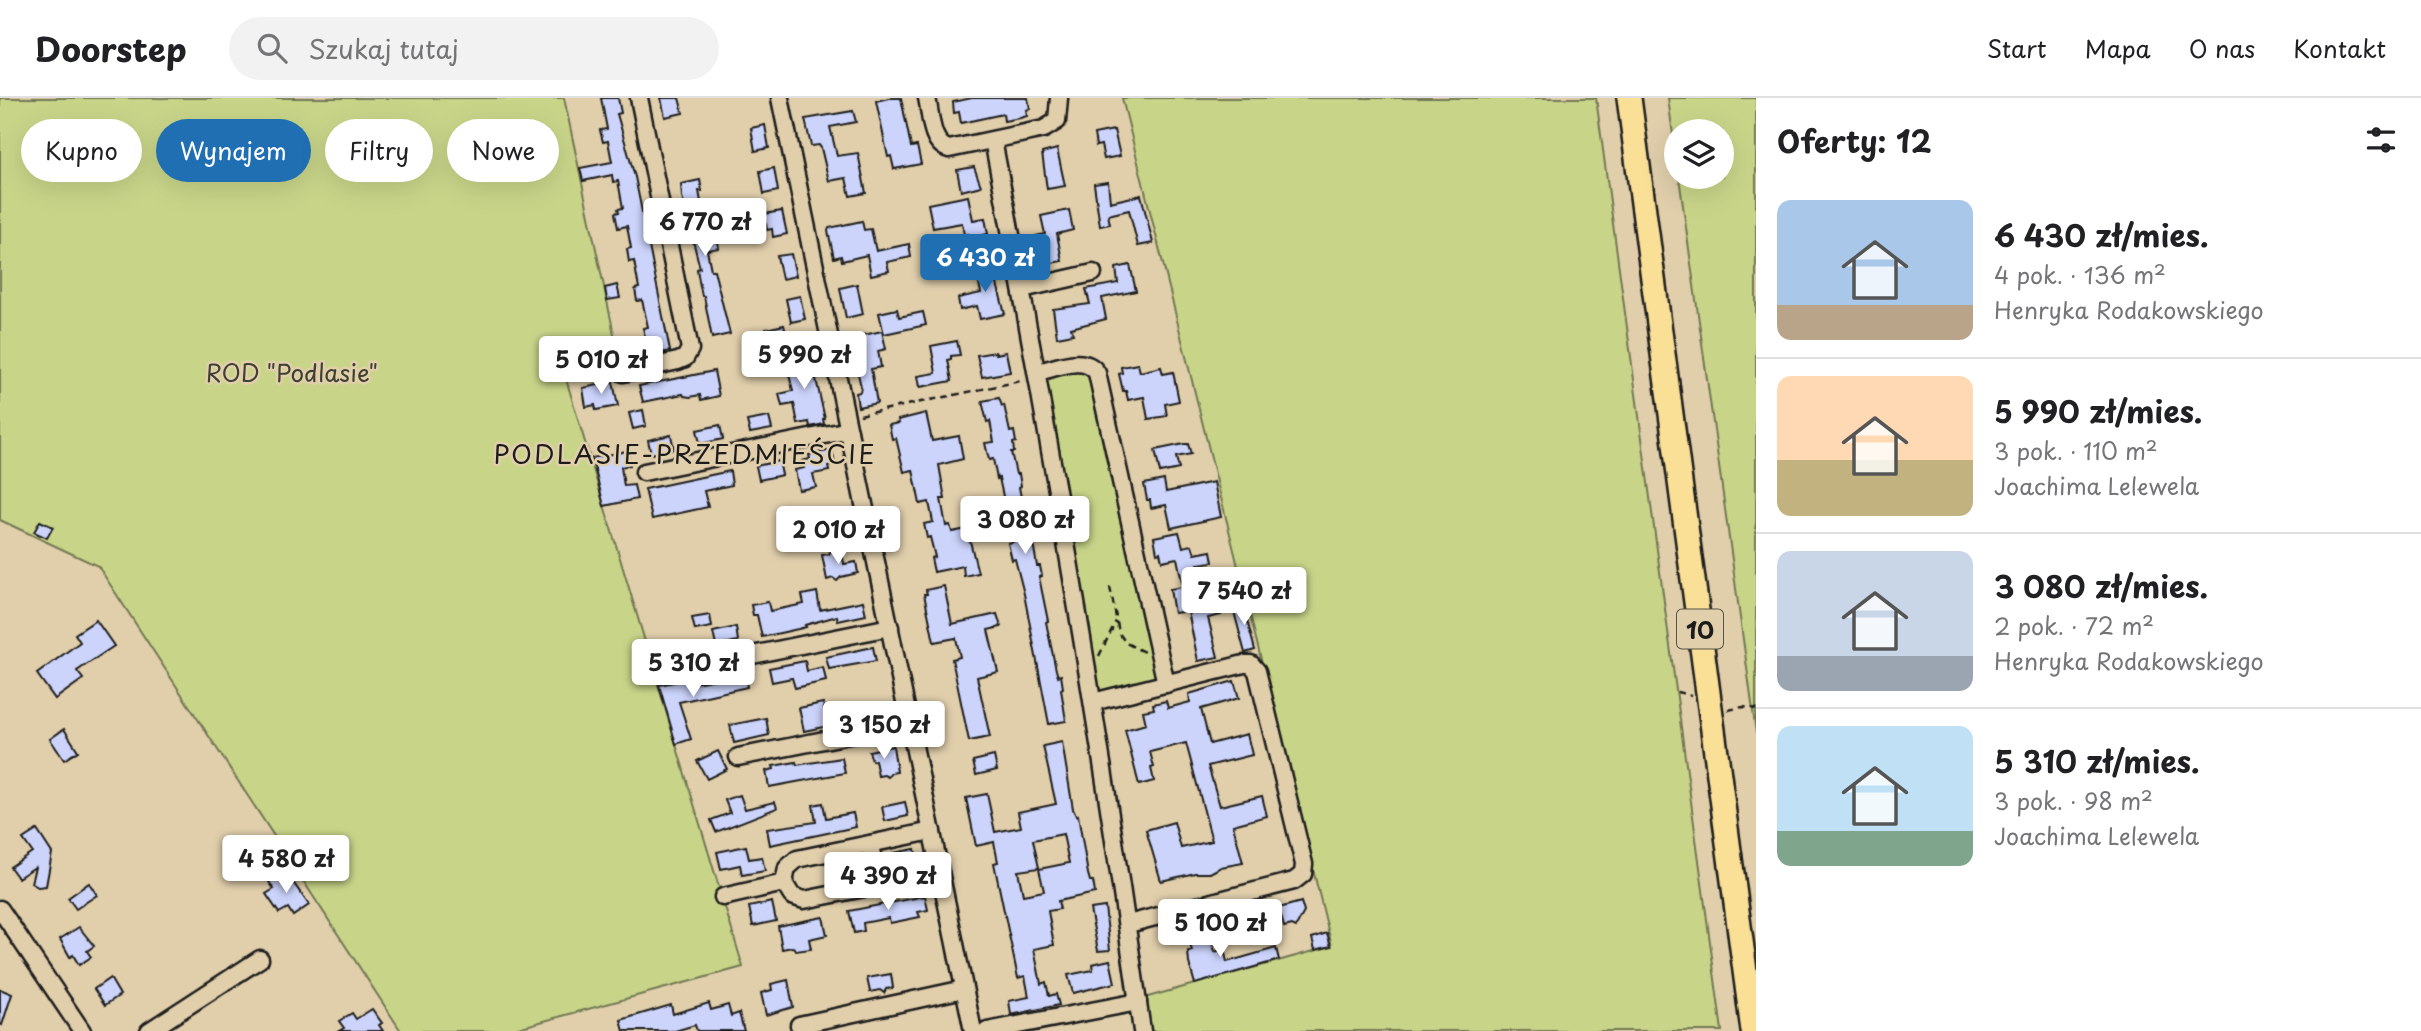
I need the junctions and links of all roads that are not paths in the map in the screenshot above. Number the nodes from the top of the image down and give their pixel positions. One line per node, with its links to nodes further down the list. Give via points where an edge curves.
1 (639, 98): 9 (street, via 690,349 678,361)
2 (780, 98): 11 (street)
3 (927, 98): 6 (street, via 941,146)
4 (1059, 98): 6 (street, via 1059,118 1054,124)
5 (1629, 98): 37 (highway, 10)
6 (993, 140): 8 (street)
7 (1093, 273): 8 (street)
8 (1022, 289): 10 (street)
9 (623, 373)
10 (1038, 374): 15 (street, via 1084,363 1097,373); 16 (street)
11 (848, 424): 12 (street); 13 (street)
12 (644, 472)
13 (890, 627): 14 (street); 17 (street)
14 (703, 665)
15 (1166, 684): 16 (street); 26 (street, via 1244,664 1255,668 1304,869 1294,881)
16 (1093, 702): 26 (street)
17 (909, 723): 18 (street); 19 (street)
18 (738, 757)
19 (932, 831): 20 (street); 21 (street)
20 (870, 844): 22 (street, via 797,859 787,868); 23 (street)
21 (940, 873): 23 (street); 29 (street)
22 (784, 883): 23 (street, via 792,896 804,900); 24 (street)
23 (878, 886)
24 (723, 897)
25 (0, 909): 27 (street)
26 (1128, 924): 30 (street)
27 (6, 929): 32 (street)
28 (260, 959): 33 (street)
29 (964, 989): 31 (street); 34 (street)
30 (1138, 1002): 35 (street); 36 (street)
31 (799, 1025)
32 (82, 1031)
33 (149, 1031)
34 (973, 1031)
35 (988, 1031)
36 (1142, 1031)
37 (1753, 1031)

